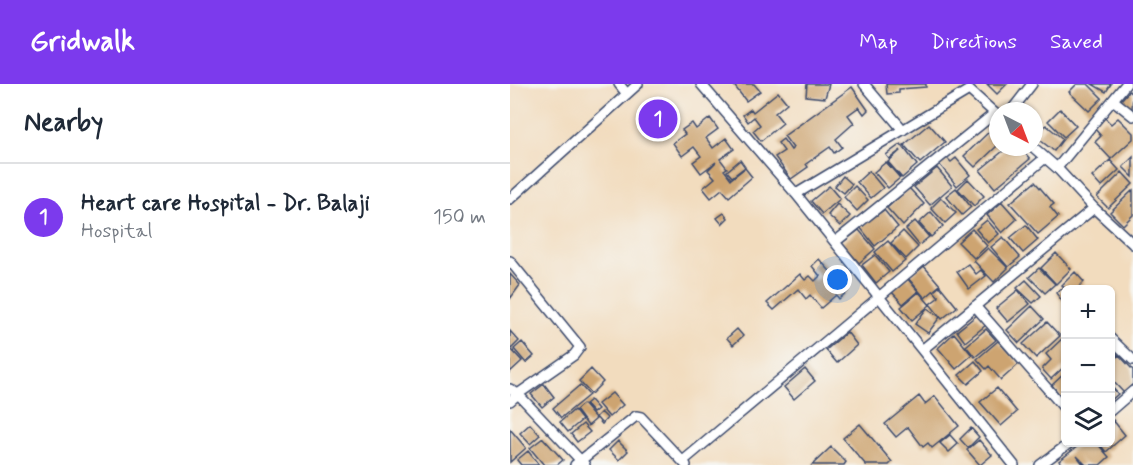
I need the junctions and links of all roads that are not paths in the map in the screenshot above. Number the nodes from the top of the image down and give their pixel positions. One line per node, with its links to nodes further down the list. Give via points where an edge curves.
1 (619, 84): 8 (street)
2 (638, 84): 8 (street)
3 (701, 84): 17 (street)
4 (864, 84): 14 (street)
5 (1032, 84): 10 (street)
6 (1126, 84): 9 (street)
7 (966, 87): 11 (street); 14 (street)
8 (627, 94): 18 (street)
9 (1113, 100): 12 (street); 16 (street)
10 (1018, 102)
11 (989, 108)
12 (1133, 116)
13 (989, 120): 20 (street)
14 (903, 130): 17 (street)
15 (1045, 158): 16 (street); 23 (street)
16 (1057, 168): 19 (street)
17 (796, 194): 20 (street)
18 (510, 199)
19 (1094, 208): 21 (street); 24 (street)
20 (835, 242): 23 (street)
21 (1133, 244)
22 (510, 261): 28 (street, via 580,347 574,355)
23 (879, 297): 26 (street); 34 (street)
24 (975, 306): 26 (street); 31 (street)
25 (1111, 339): 27 (street)
26 (922, 350): 36 (street)
27 (1133, 360)
28 (514, 392): 30 (street); 35 (street)
29 (1133, 392): 32 (street)
30 (510, 401)
31 (1061, 405)
32 (1115, 407)
33 (1064, 447): 37 (street)
34 (685, 463): 35 (street, via 636,416)
35 (580, 464)
36 (1010, 464)
37 (1040, 465)

